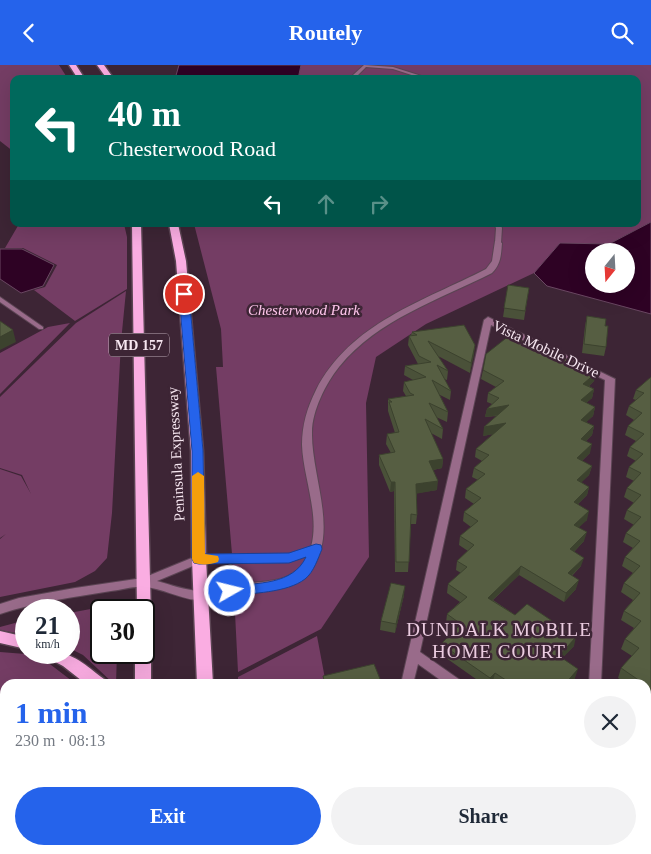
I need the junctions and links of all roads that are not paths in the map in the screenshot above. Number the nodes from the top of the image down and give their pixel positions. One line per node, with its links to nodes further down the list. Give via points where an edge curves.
1 (100, 65): 2 (main road)
2 (108, 75)
3 (356, 75): 4 (lane, via 364,66 393,68)
4 (416, 75)
5 (136, 227): 13 (main road, MD 157)
6 (174, 227): 12 (main road, Peninsula Expressway / MD 157, via 181,261 197,441)
7 (498, 227): 8 (lane)
8 (498, 243): 11 (street, via 498,259 489,271 398,314 362,339 335,366 309,419 307,431 307,452 319,512)
9 (0, 299): 10 (lane)
10 (41, 328)
11 (316, 549): 12 (street, via 289,558); 14 (street, via 301,575 278,585)
12 (199, 559): 13 (street); 14 (main road, Peninsula Expressway / MD 157)
13 (144, 581): 14 (street); 15 (main road, MD 157); 16 (street, via 74,592)
14 (202, 597): 24 (main road, Peninsula Expressway / MD 157)
15 (144, 599)
16 (0, 609)
17 (0, 637): 18 (main road)
18 (15, 640)
19 (413, 655): 25 (street, Vista Mobile Drive); 26 (street); 27 (street, Vista Mobile Drive, via 488,320 610,379)
20 (72, 664): 22 (main road)
21 (144, 664): 23 (main road)
22 (91, 679)
23 (143, 679)
24 (205, 679)
25 (408, 679)
26 (449, 679)
27 (596, 679)

